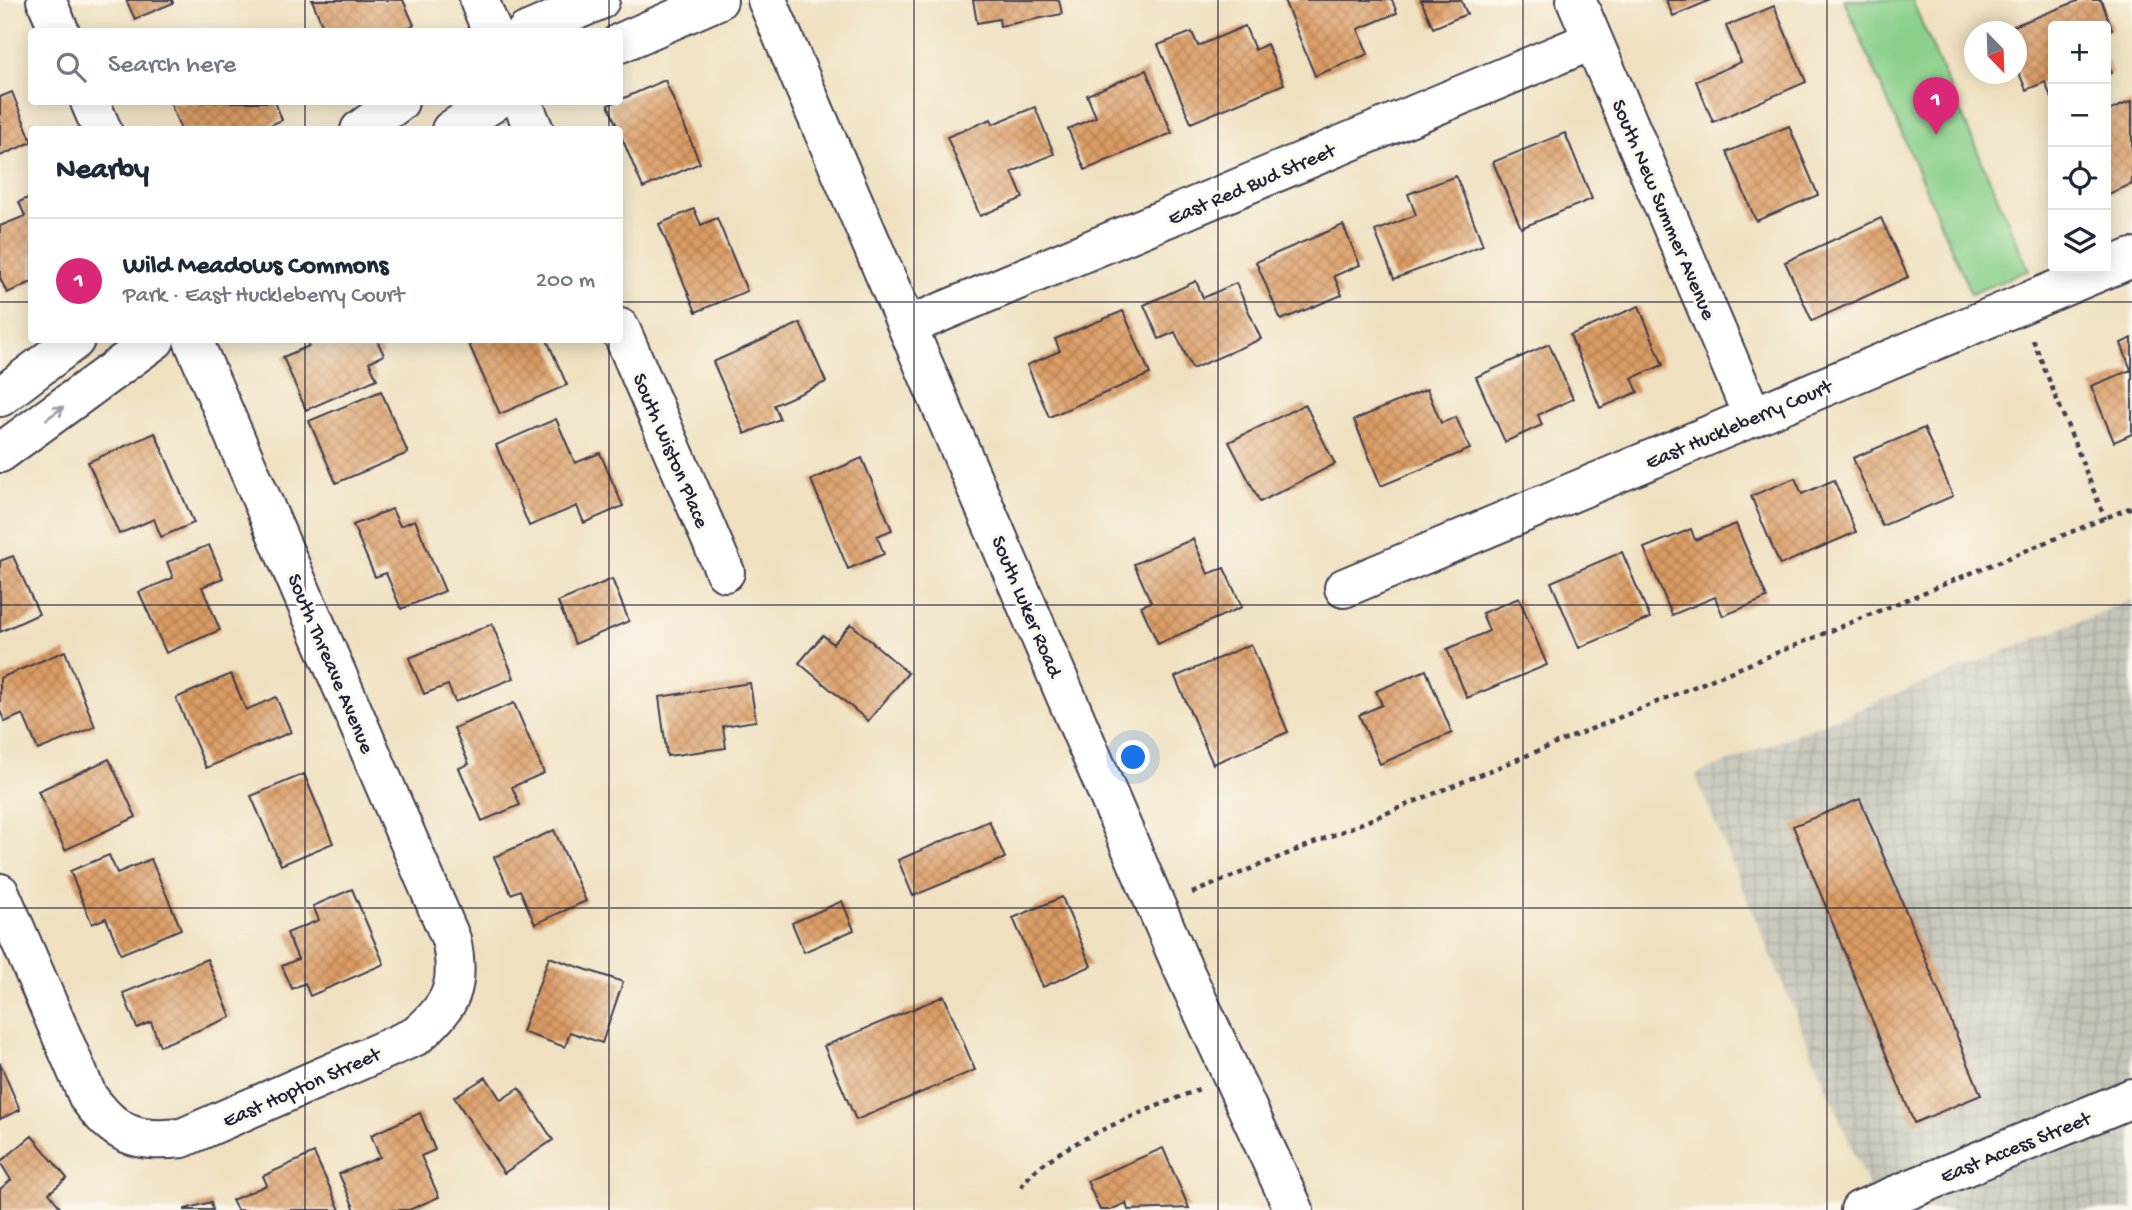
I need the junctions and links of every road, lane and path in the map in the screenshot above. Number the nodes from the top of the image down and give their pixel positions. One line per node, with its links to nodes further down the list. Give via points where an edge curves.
1 (47, 0): 7 (street)
2 (479, 0): 8 (street)
3 (600, 0): 9 (street)
4 (718, 0): 11 (street)
5 (767, 0): 21 (street, South Luker Road)
6 (1576, 0): 10 (street, South New Summer Avenue)
7 (58, 28)
8 (490, 28)
9 (535, 28)
10 (1593, 40): 21 (street, East Red Bud Street); 28 (street, South New Summer Avenue)
11 (623, 42)
12 (91, 105): 16 (street)
13 (395, 105): 17 (street)
14 (489, 105): 18 (street)
15 (523, 105): 19 (street)
16 (100, 126)
17 (366, 126)
18 (457, 126)
19 (532, 126)
20 (2132, 258): 28 (street, East Huckleberry Court)
21 (908, 326): 40 (street, South Luker Road, via 1175,949)
22 (623, 335): 32 (street, South Wiston Place)
23 (2031, 336): 31 (path)
24 (71, 343): 27 (street)
25 (151, 343): 29 (street, one-way to 25)
26 (194, 343): 36 (street, South Threave Avenue, via 451,939 456,963)
27 (0, 397)
28 (1753, 417): 33 (street, East Huckleberry Court)
29 (0, 453)
30 (2132, 507): 31 (path)
31 (2105, 519): 34 (path)
32 (725, 572)
33 (1344, 588)
34 (1192, 892)
35 (0, 893): 36 (street, East Hopton Street, via 88,1097 103,1118 127,1135 154,1141 182,1138 416,1036 438,1017)
36 (454, 990)
37 (1199, 1089): 39 (path, via 1075,1145 1036,1169)
38 (2132, 1098): 41 (street, East Access Street)
39 (1021, 1187)
40 (1294, 1210)
41 (1860, 1210)

